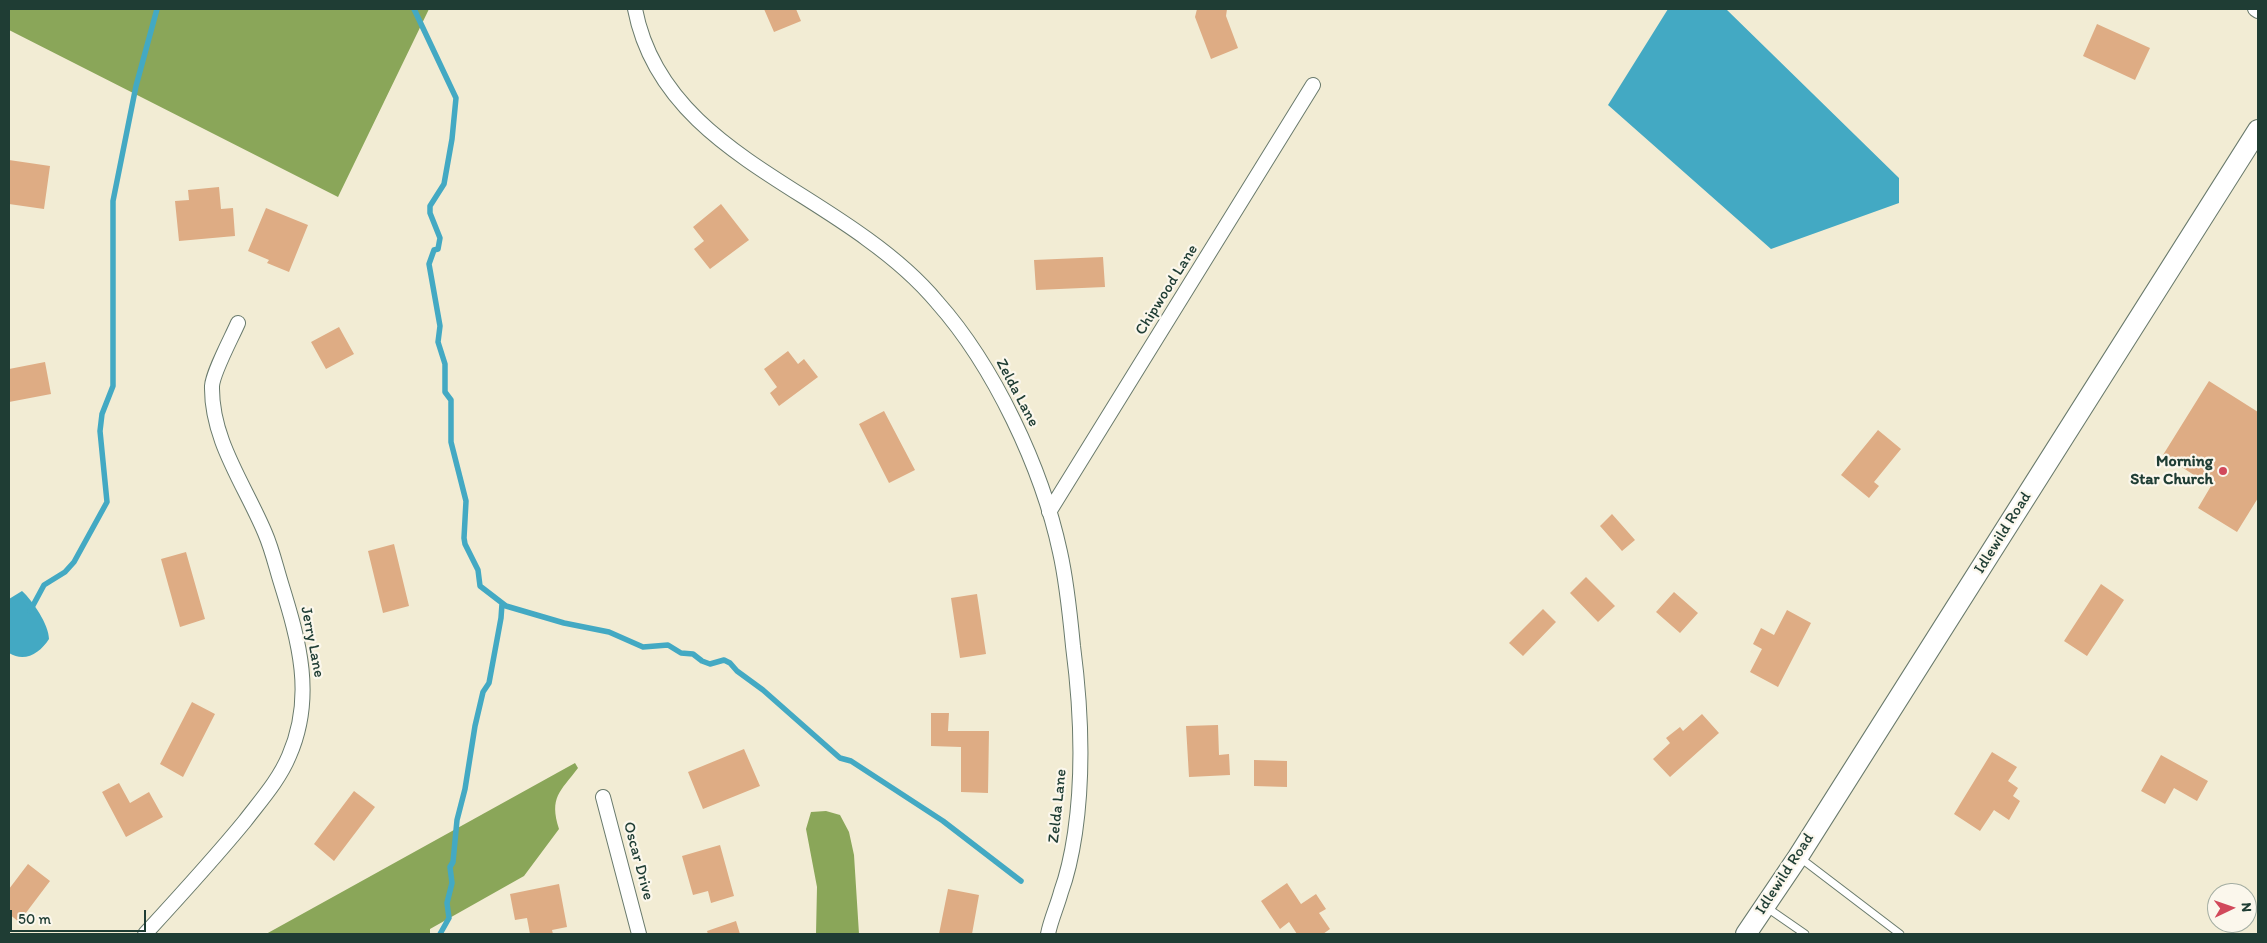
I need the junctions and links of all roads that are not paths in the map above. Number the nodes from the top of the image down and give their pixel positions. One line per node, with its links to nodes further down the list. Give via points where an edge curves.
1 (635, 9): 7 (street, Zelda Lane, via 637,22 663,76 682,104 710,132 736,154 866,238 938,302 983,364 1024,443)
2 (2255, 9): 3 (street)
3 (2258, 11)
4 (1313, 85): 7 (street, Chipwood Lane)
5 (2258, 130): 9 (main road, Idlewild Road)
6 (238, 323): 11 (street, Jerry Lane, via 212,383 213,411 233,469 266,534 290,610 303,679 301,723 289,756 262,800)
7 (1049, 512): 13 (street, Zelda Lane, via 1060,553 1079,694 1080,779 1067,874)
8 (603, 797): 12 (street, Oscar Drive)
9 (1798, 856): 10 (main road, Idlewild Road); 16 (lane)
10 (1764, 906): 14 (main road, Idlewild Road); 15 (lane)
11 (145, 934)
12 (639, 934)
13 (1048, 934)
14 (1746, 934)
15 (1805, 934)
16 (1900, 934)

